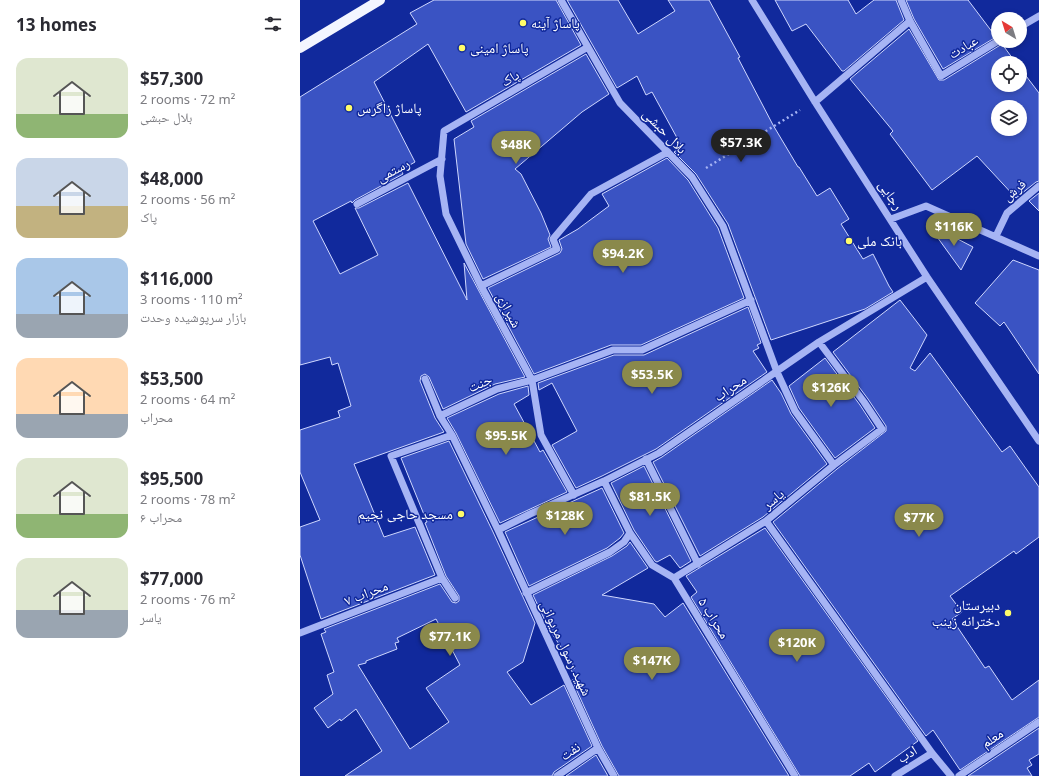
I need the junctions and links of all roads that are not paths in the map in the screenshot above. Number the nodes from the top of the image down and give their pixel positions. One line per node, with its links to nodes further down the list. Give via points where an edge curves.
1 (380, 0): 10 (main road)
2 (561, 0): 9 (street, بلال حبشی)
3 (752, 0): 11 (street, رجایی)
4 (901, 0): 6 (street)
5 (1039, 16): 7 (street)
6 (910, 21): 8 (street, عبادت, via 941,76); 11 (street)
7 (1027, 23)
8 (991, 45)
9 (588, 47): 12 (street, پاک); 13 (street, بلال حبشی, via 620,103)
10 (300, 48)
11 (814, 102): 17 (street, رجایی)
12 (444, 131): 14 (street, شیرازی)
13 (668, 152): 21 (street, via 591,194 553,239 557,249); 22 (street, بلال حبشی, via 692,177 723,226)
14 (442, 159): 16 (street, رستمی); 21 (street, شیرازی, via 440,176 446,214)
15 (1039, 186): 18 (street, فرش, via 1007,213)
16 (357, 204)
17 (891, 219): 18 (street, via 926,206); 20 (street, رجایی)
18 (996, 236): 19 (street)
19 (1039, 256)
20 (927, 277): 23 (street, محراب); 29 (street, رجایی)
21 (481, 286): 26 (street, شیرازی)
22 (751, 300): 24 (street, بلال حبشی); 26 (street, جنت, via 642,350 613,350)
23 (819, 342): 24 (street, محراب); 31 (street, یاسر, via 882,429)
24 (777, 372): 30 (street, محراب); 31 (street, بلال حبشی, via 795,411)
25 (425, 379): 27 (street, شهید رسول مریوانی)
26 (532, 380): 27 (street, جنت, via 497,389); 33 (street, شیرازی, via 541,435)
27 (440, 416): 28 (street, شهید رسول مریوانی)
28 (452, 435): 35 (street, شهید رسول مریوانی); 38 (street, via 391,456)
29 (1039, 440)
30 (646, 459): 32 (street, محراب); 37 (street)
31 (834, 465): 34 (street, یاسر)
32 (604, 481): 33 (street, محراب); 36 (street, محراب ۵)
33 (574, 495): 35 (street, محراب)
34 (766, 521): 37 (street, یاسر); 45 (street)
35 (498, 530): 40 (street, شهید رسول مریوانی)
36 (630, 533): 39 (street, محراب ۵, via 652,565); 40 (street, via 624,542 610,552)
37 (698, 564): 39 (street, یاسر)
38 (442, 578): 41 (street); 42 (street, محراب ۷)
39 (674, 578): 48 (street, محراب ۵)
40 (526, 593): 44 (street, شهید رسول مریوانی)
41 (455, 598)
42 (300, 633)
43 (1038, 726): 51 (street, معلم)
44 (598, 748): 46 (street, نفت); 47 (street, شهید رسول مریوانی)
45 (932, 754): 49 (street, ادب); 50 (street)
46 (557, 776)
47 (614, 776)
48 (795, 776)
49 (894, 776)
50 (951, 776)
51 (959, 776)

